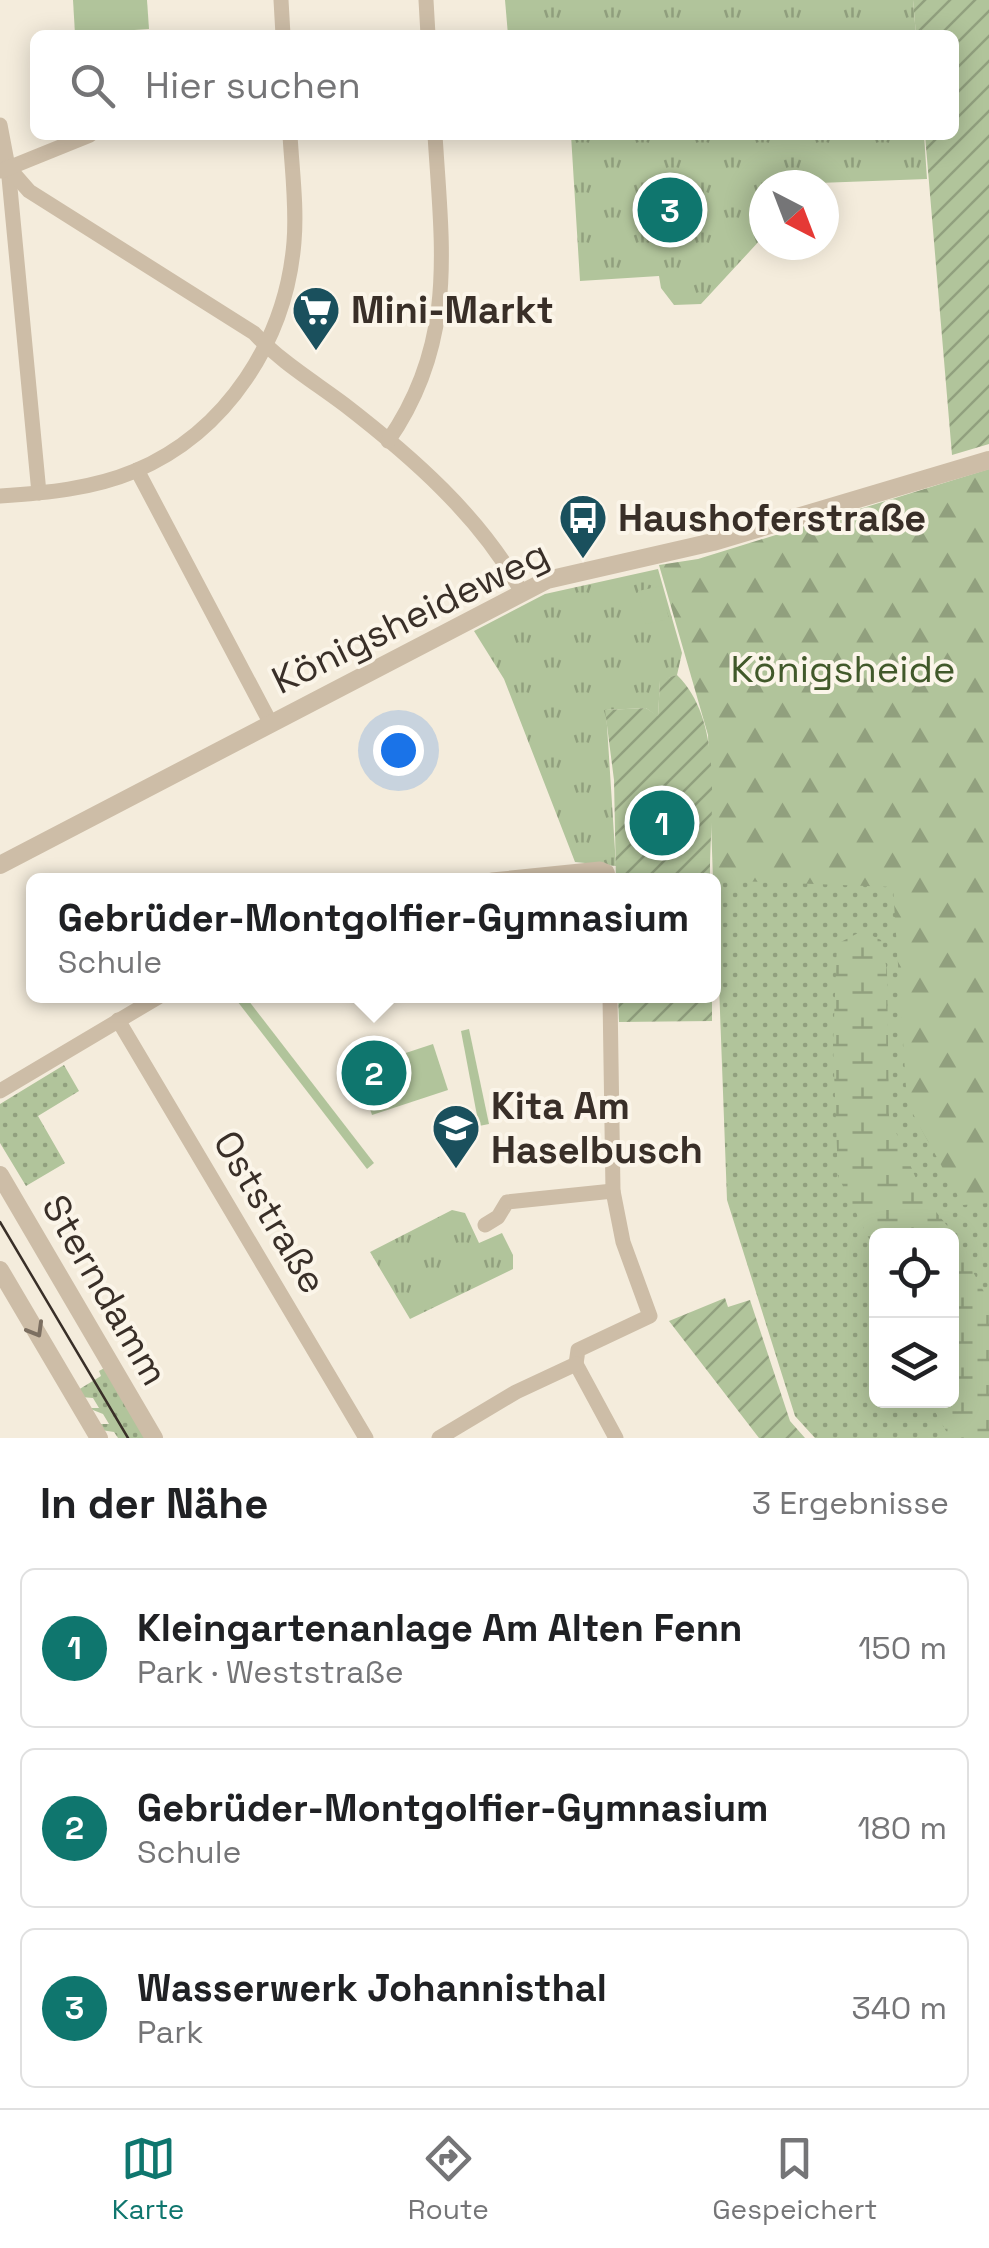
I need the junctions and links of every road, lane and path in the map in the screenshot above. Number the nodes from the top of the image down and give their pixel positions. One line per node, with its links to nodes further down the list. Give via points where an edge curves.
1 (281, 0): 3 (street)
2 (426, 0): 4 (street)
3 (283, 30)
4 (428, 30)
5 (0, 125): 9 (street)
6 (77, 140): 9 (street)
7 (290, 140): 10 (street, via 293,253)
8 (435, 140): 11 (street, via 442,307 427,366)
9 (4, 169): 10 (street, via 254,332); 14 (street)
10 (267, 347): 11 (street); 13 (street, via 210,420)
11 (388, 441): 16 (street, via 474,524)
12 (989, 460): 16 (street, Königsheideweg)
13 (137, 470): 14 (street); 17 (street)
14 (39, 493): 15 (street)
15 (0, 496)
16 (521, 591): 17 (street, Königsheideweg)
17 (270, 722): 18 (street, Königsheideweg)
18 (0, 865)
19 (148, 1003): 21 (street)
20 (610, 1003): 24 (street)
21 (118, 1020): 22 (street); 28 (street, Oststraße)
22 (0, 1091)
23 (0, 1175): 31 (street, Sterndamm)
24 (613, 1191): 25 (street, via 506,1202); 29 (street, via 622,1242 650,1316 578,1350)
25 (484, 1225)
26 (0, 1270): 30 (street, one-way to 30)
27 (298, 1287): 28 (street)
28 (282, 1296): 32 (street, Oststraße)
29 (576, 1364): 33 (street); 34 (street)
30 (99, 1438)
31 (154, 1438)
32 (366, 1438)
33 (439, 1438)
34 (616, 1438)

